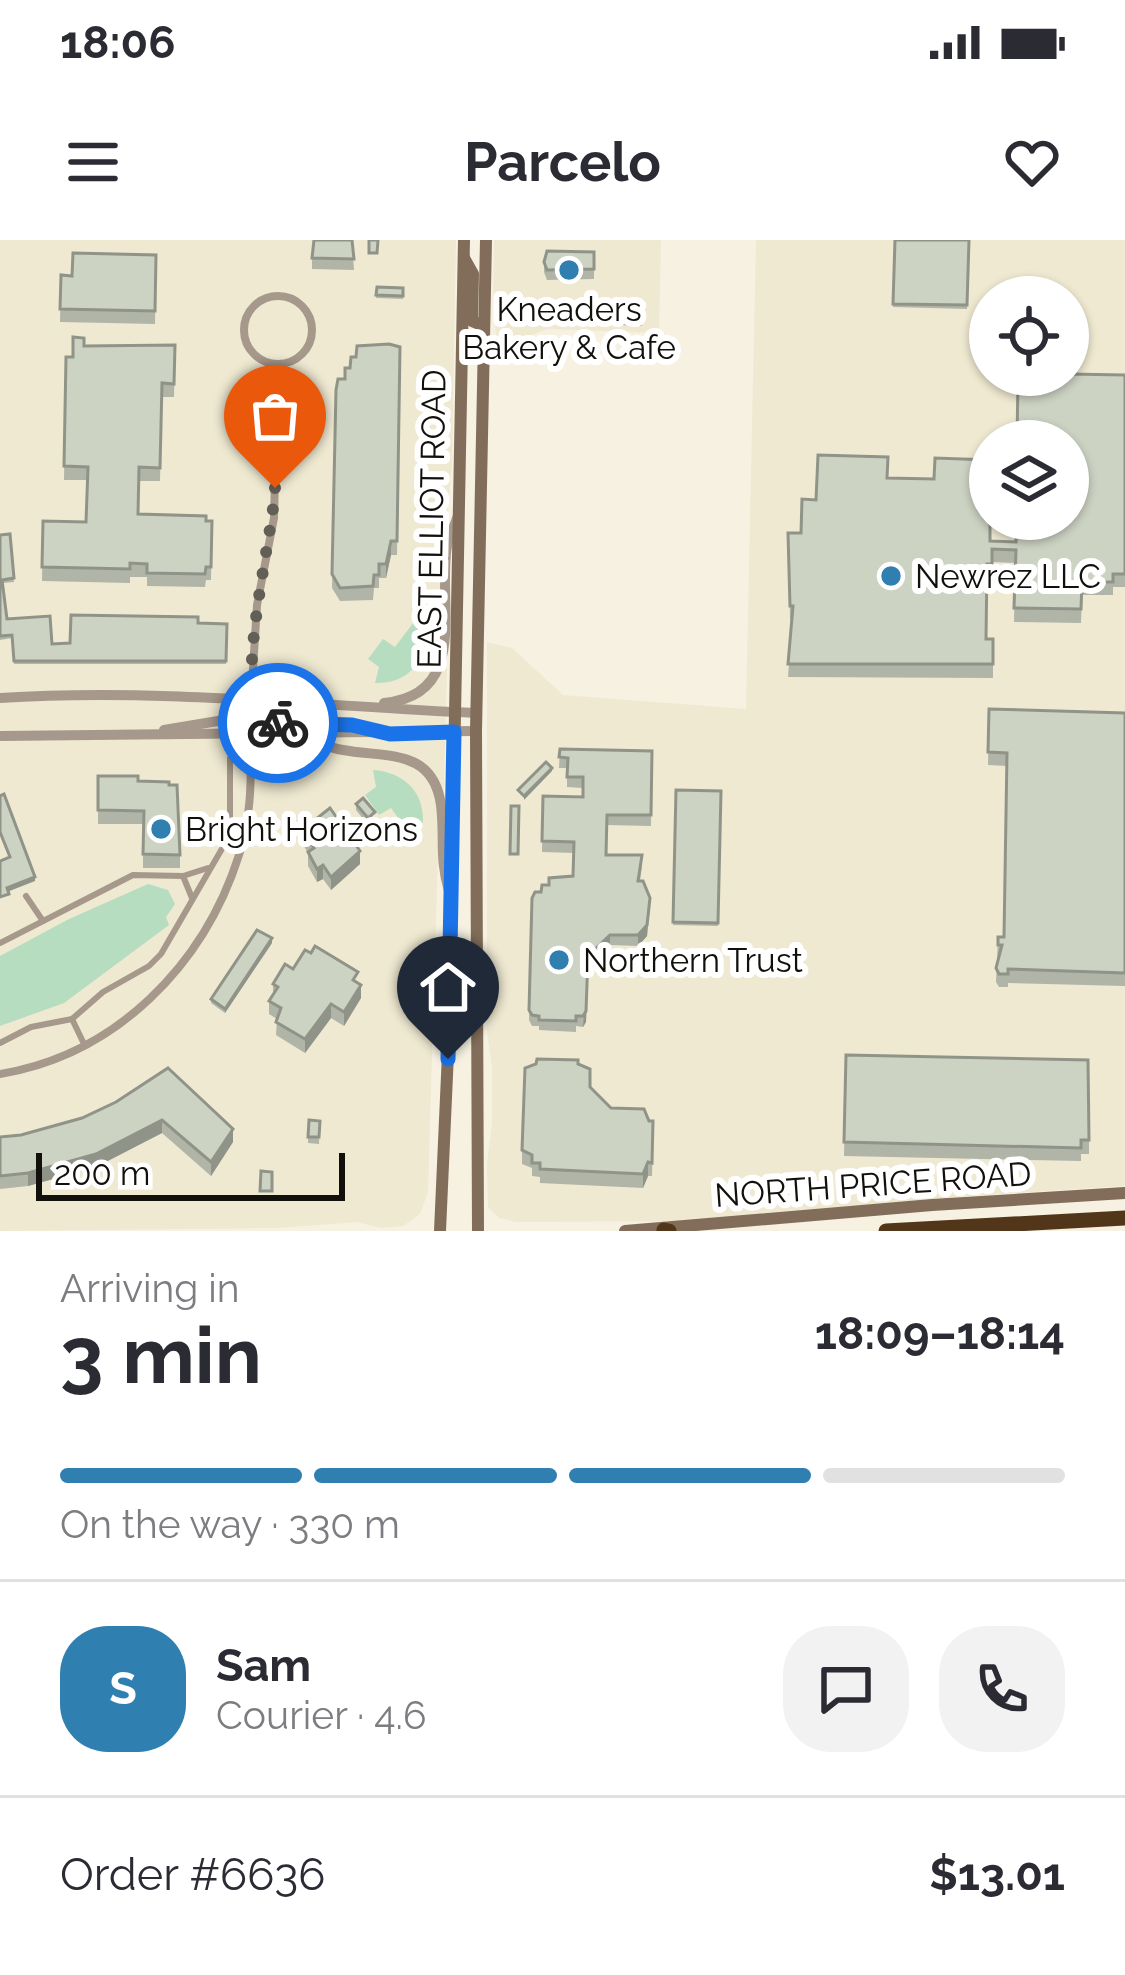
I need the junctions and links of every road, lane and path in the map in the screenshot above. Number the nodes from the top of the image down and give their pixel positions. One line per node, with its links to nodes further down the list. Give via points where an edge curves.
1 (464, 240): 3 (main road, EAST ELLIOT ROAD)
2 (486, 240): 4 (main road, EAST ELLIOT ROAD)
3 (464, 257): 4 (main road, via 473,274 472,321); 6 (main road, EAST ELLIOT ROAD)
4 (484, 326): 11 (main road, EAST ELLIOT ROAD)
5 (278, 364): 5 (street, via 297,358 312,333 305,310 281,296 254,306 244,333 252,352); 8 (street, via 274,518 257,605)
6 (458, 515): 9 (street, via 436,675 397,702); 10 (main road, EAST ELLIOT ROAD)
7 (0, 698): 8 (street)
8 (251, 701): 9 (street); 14 (street, via 257,716 273,723); 15 (street, via 242,717)
9 (346, 706): 10 (street)
10 (455, 712): 11 (street); 13 (main road, EAST ELLIOT ROAD)
11 (476, 713): 12 (main road, EAST ELLIOT ROAD)
12 (476, 731): 13 (street); 36 (main road, EAST ELLIOT ROAD)
13 (454, 732): 14 (street); 23 (main road, EAST ELLIOT ROAD)
14 (390, 734): 18 (street)
15 (143, 735): 16 (street); 17 (street)
16 (0, 736)
17 (251, 736): 18 (street); 19 (street, via 230,758 230,823); 27 (street, via 239,856)
18 (297, 736): 23 (street, via 392,753 428,775 441,804 440,862)
19 (208, 868): 20 (street); 22 (street)
20 (183, 876): 22 (street); 24 (street, via 133,875)
21 (26, 896): 24 (street)
22 (192, 898): 26 (street)
23 (451, 898): 35 (main road, EAST ELLIOT ROAD)
24 (44, 922): 25 (street)
25 (0, 943)
26 (161, 954): 27 (street); 28 (street)
27 (180, 968): 30 (street, via 129,1019)
28 (72, 1018): 29 (street); 30 (street)
29 (0, 1043)
30 (85, 1046): 31 (street)
31 (0, 1074)
32 (1125, 1193): 34 (main road, NORTH PRICE ROAD)
33 (1125, 1218): 38 (highway)
34 (666, 1230): 37 (main road, NORTH PRICE ROAD)
35 (440, 1231)
36 (478, 1231)
37 (625, 1231)
38 (886, 1231)

